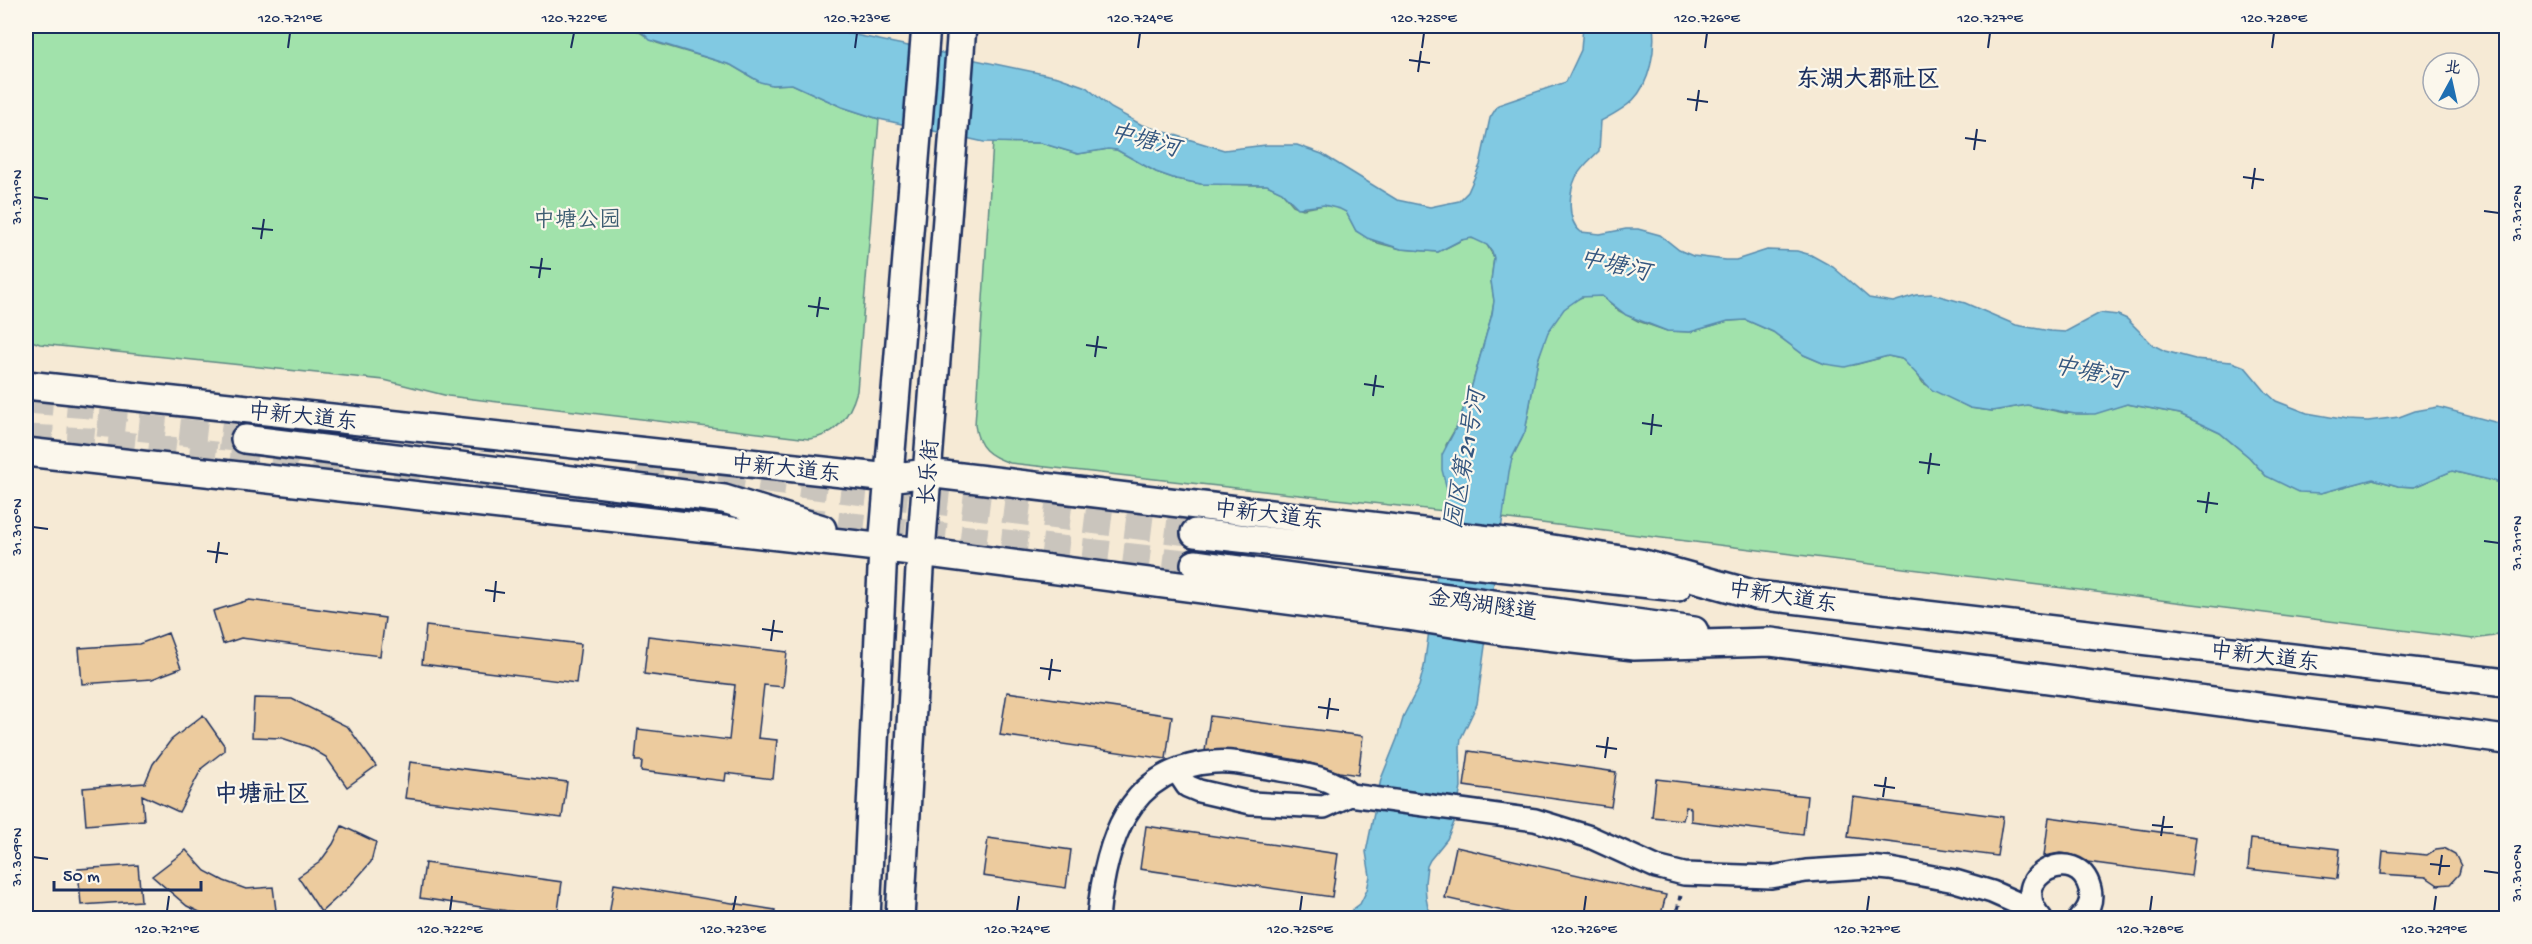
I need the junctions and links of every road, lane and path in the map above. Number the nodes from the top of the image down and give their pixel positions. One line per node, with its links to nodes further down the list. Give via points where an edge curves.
1 (926, 31): 7 (main road, 长乐街)
2 (961, 35): 6 (main road, 长乐街)
3 (26, 385): 7 (main road, 中新大道东)
4 (245, 439): 9 (main road, via 724,499)
5 (26, 452): 9 (main road, 中新大道东)
6 (927, 473): 7 (main road, 中新大道东); 10 (main road, 长乐街); 12 (main road, 中新大道东, via 1514,543 1640,563)
7 (889, 478): 9 (main road, 长乐街)
8 (1196, 533): 12 (main road, 金鸡湖隧道)
9 (883, 548): 10 (main road, 中新大道东); 20 (main road, 长乐街)
10 (921, 552): 13 (main road, 中新大道东, via 1634,646); 21 (main road, 长乐街)
11 (1195, 564): 13 (main road, 金鸡湖隧道)
12 (1756, 595): 14 (main road, 中新大道东)
13 (1771, 642): 15 (main road, 中新大道东)
14 (2506, 683)
15 (2506, 740)
16 (1176, 771): 17 (street, via 1216,761 1247,764 1338,784); 17 (street, via 1187,786 1199,791 1251,802 1324,807); 22 (street, via 1139,793 1121,824 1103,874)
17 (1359, 796): 18 (street, via 1535,820)
18 (1684, 874): 19 (street, via 1772,877 1806,871 1890,868 1992,892); 23 (path)
19 (2039, 915): 24 (street, via 2031,892 2034,883 2047,869 2067,866 2084,876 2091,894 2086,913)
20 (866, 918)
21 (900, 918)
22 (1098, 918)
23 (1676, 918)
24 (2080, 918)

